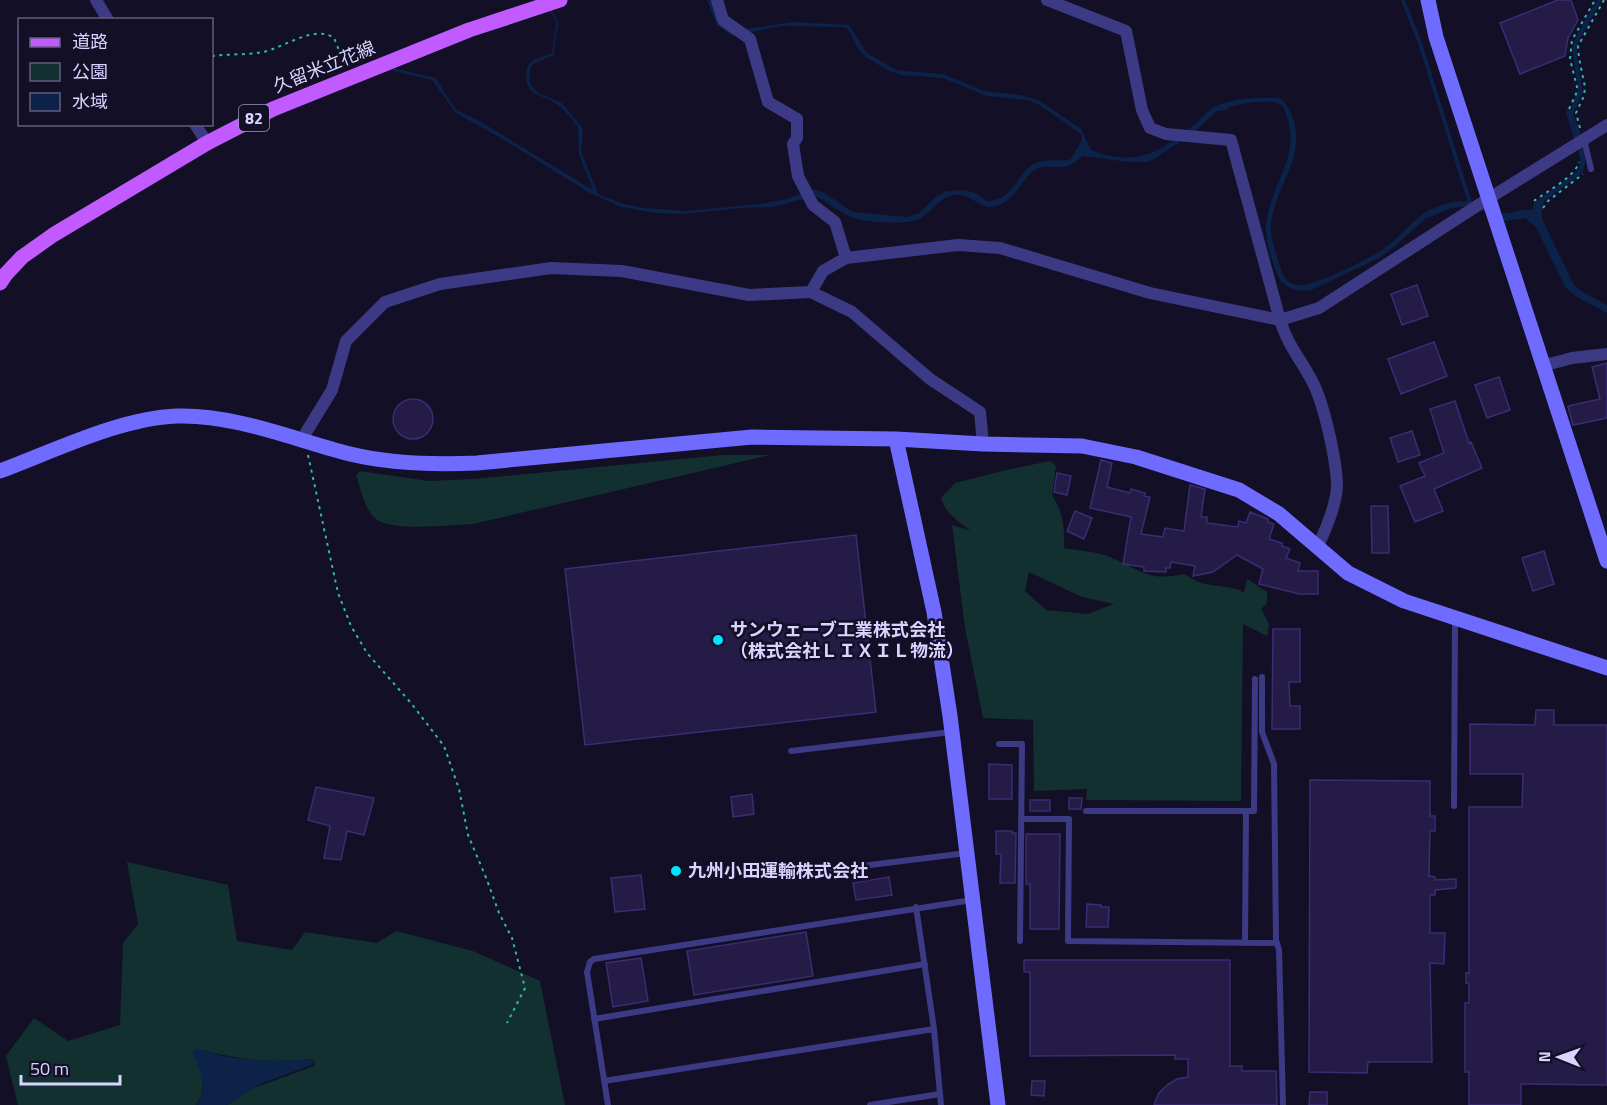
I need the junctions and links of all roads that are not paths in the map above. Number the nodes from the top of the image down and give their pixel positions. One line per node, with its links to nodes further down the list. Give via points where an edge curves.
1 (96, 0): 6 (street)
2 (717, 0): 13 (street, via 723,20 749,39 768,102 797,119 797,138 793,144 798,176 813,205 835,222)
3 (1047, 0): 16 (street, via 1126,31 1142,110 1150,128 1172,135 1231,140)
4 (1428, 0): 12 (street)
5 (558, 1): 10 (main road, 久留米立花線 / 82, via 469,30 303,95)
6 (107, 18)
7 (1607, 125): 9 (street)
8 (196, 126): 10 (street)
9 (1579, 142): 11 (lane); 12 (street)
10 (207, 143): 14 (main road, 久留米立花線 / 82, via 53,235 22,257)
11 (1591, 167)
12 (1487, 202): 16 (street, via 1319,308); 18 (street)
13 (846, 258): 15 (street, via 824,271); 16 (street, via 958,244 1000,248 1150,293)
14 (0, 283)
15 (811, 292): 20 (street, via 852,312 930,379 980,412); 21 (street, via 749,296 622,271 551,268 440,284 385,302 346,341 332,390)
16 (1280, 320): 23 (street, via 1287,341 1313,383 1330,440 1337,486)
17 (1607, 354): 18 (street)
18 (1542, 366): 24 (street)
19 (896, 439): 20 (street); 21 (street, via 752,437 438,465 396,462); 29 (street, via 934,612)
20 (983, 444): 23 (street, via 1082,446 1136,457 1239,490 1279,514)
21 (304, 445): 22 (street, via 206,416 150,418 122,424)
22 (0, 471)
23 (1318, 546): 25 (street, via 1348,573 1404,601)
24 (1607, 561)
25 (1455, 618): 26 (street); 32 (lane)
26 (1607, 668)
27 (1262, 677): 42 (lane, via 1262,732 1274,764)
28 (1255, 679): 34 (lane, via 1254,811)
29 (952, 732): 31 (lane); 36 (street)
30 (999, 744): 35 (lane, via 1022,744)
31 (791, 751)
32 (1454, 806)
33 (1086, 811): 34 (lane)
34 (1246, 812): 41 (lane)
35 (1022, 819): 40 (lane); 41 (lane, via 1069,819 1068,941)
36 (967, 852): 37 (lane); 38 (street)
37 (789, 875)
38 (973, 900): 39 (lane); 51 (street)
39 (916, 907): 43 (lane); 44 (lane, via 594,958 587,972)
40 (1020, 941)
41 (1245, 943): 42 (lane)
42 (1276, 943): 52 (lane)
43 (925, 964): 44 (lane); 45 (lane)
44 (594, 1019): 46 (lane)
45 (934, 1029): 46 (lane); 47 (lane)
46 (604, 1081): 48 (lane)
47 (940, 1094): 49 (lane); 50 (lane)
48 (608, 1105)
49 (870, 1105)
50 (942, 1105)
51 (998, 1105)
52 (1284, 1105)

